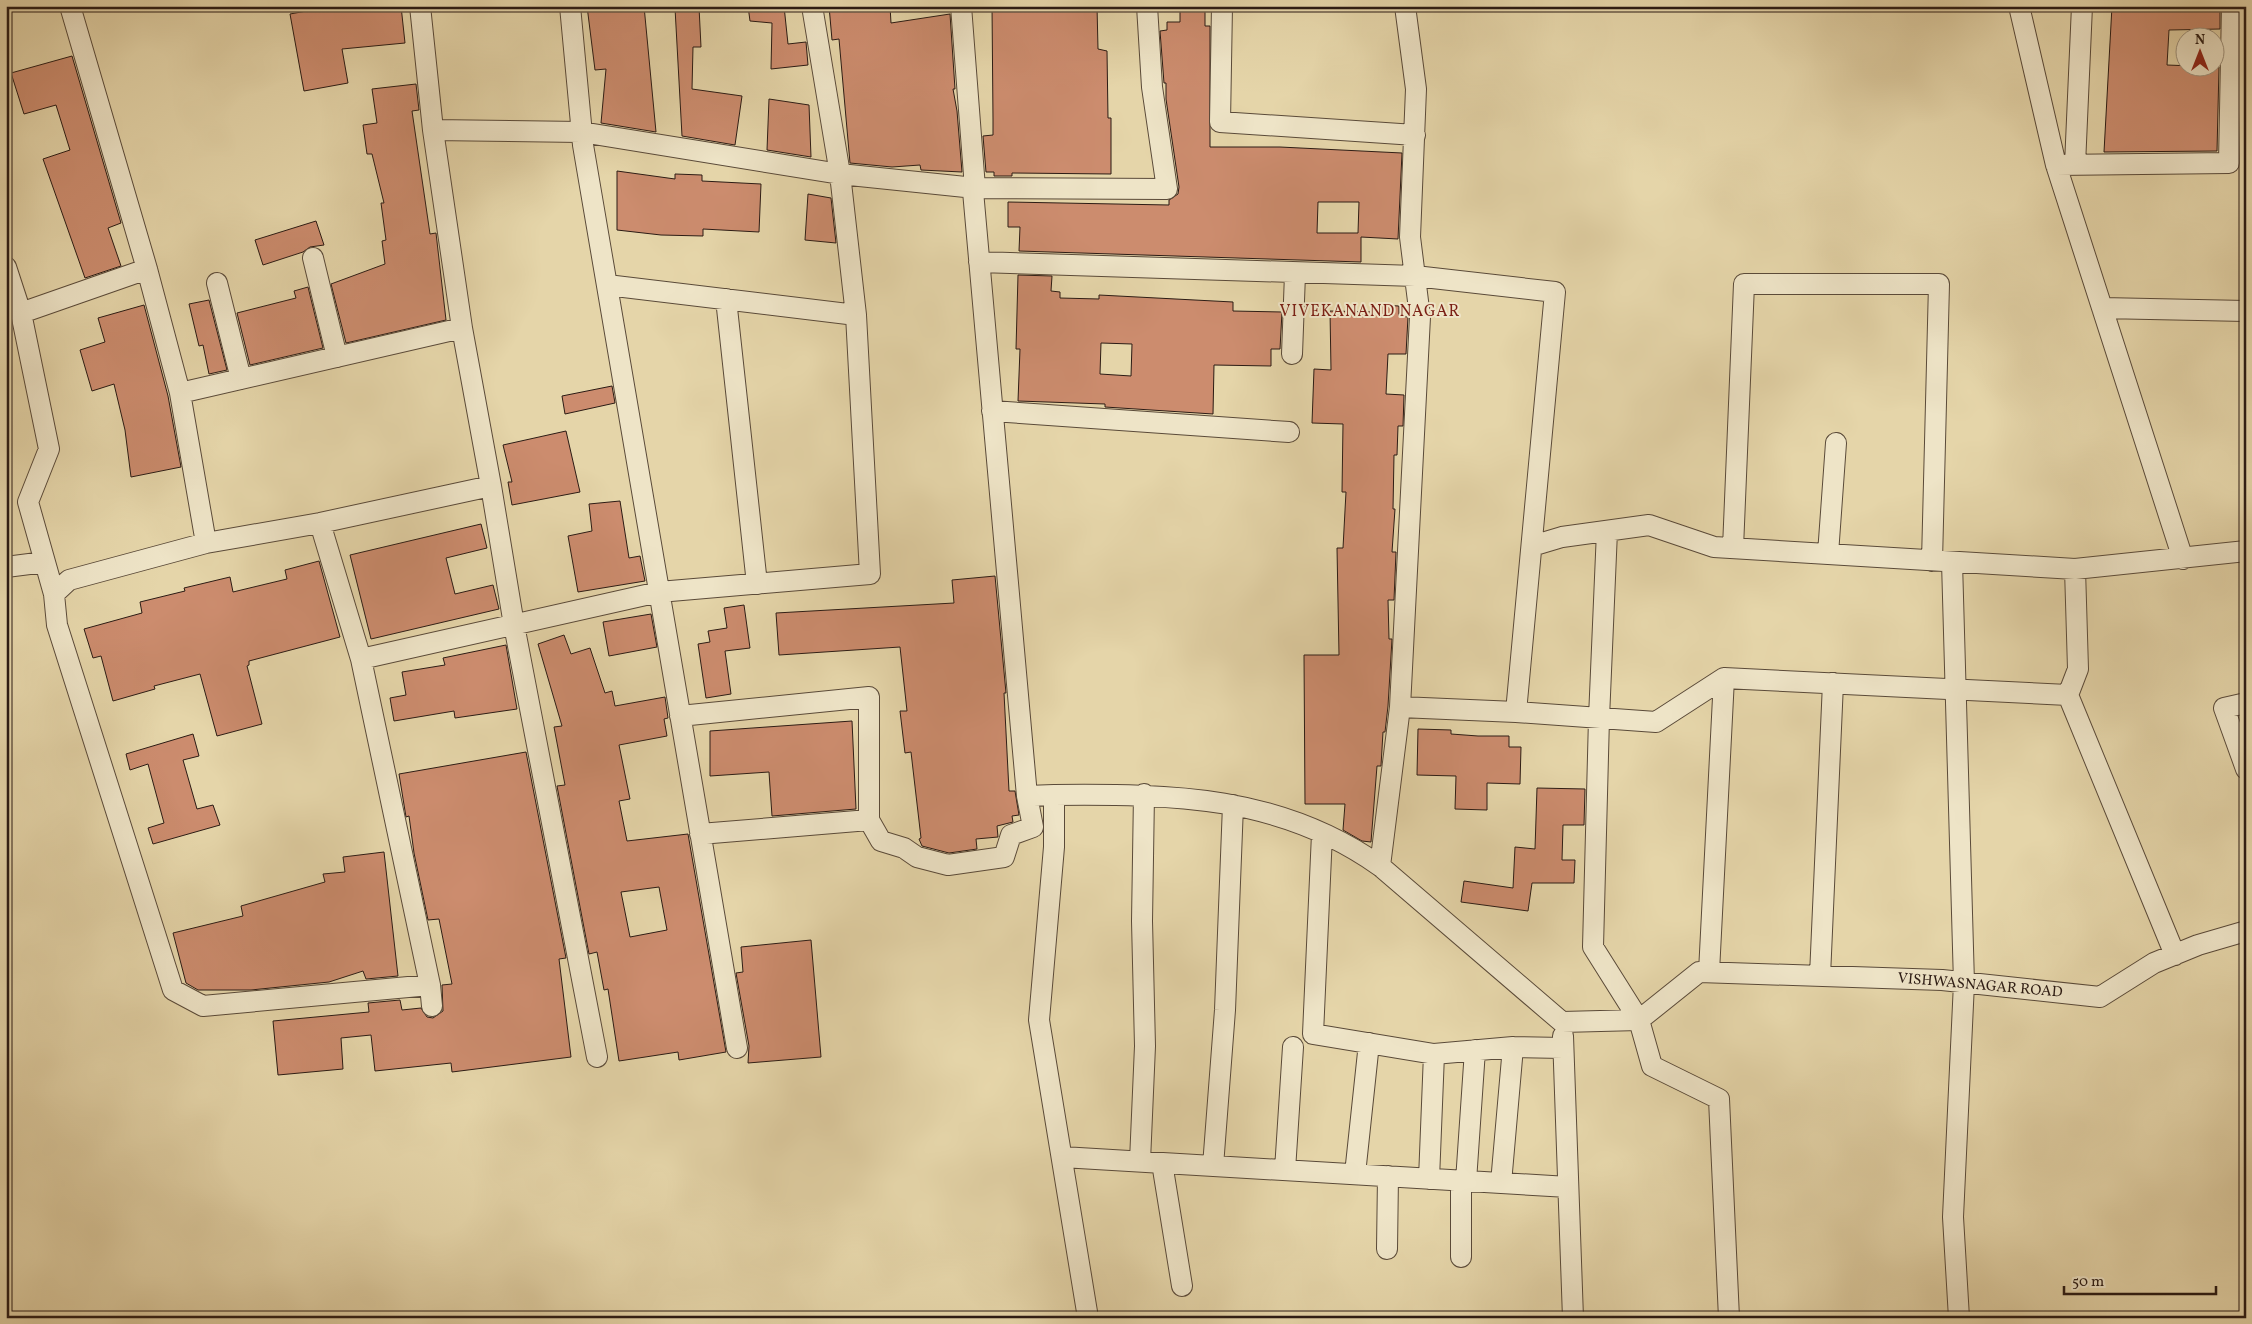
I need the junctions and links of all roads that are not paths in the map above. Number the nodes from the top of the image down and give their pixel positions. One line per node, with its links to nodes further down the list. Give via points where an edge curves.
1 (70, 6): 22 (street)
2 (420, 6): 12 (street)
3 (570, 6): 13 (street)
4 (812, 6): 17 (street)
5 (961, 6): 18 (street)
6 (1147, 6): 18 (street, via 1152,87 1167,189)
7 (1222, 6): 14 (street, via 1220,122)
8 (1405, 6): 14 (street, via 1416,90)
9 (2018, 6): 16 (street)
10 (2082, 6): 16 (street)
11 (2232, 6): 15 (street)
12 (433, 130): 13 (street); 32 (street)
13 (581, 132): 17 (street); 26 (street)
14 (1415, 135): 24 (street, via 1410,237)
15 (2237, 163): 16 (street)
16 (2066, 165): 28 (street)
17 (840, 174): 18 (street); 31 (street)
18 (974, 188): 20 (street)
19 (313, 258): 34 (street)
20 (979, 262): 23 (street); 37 (street)
21 (6, 267): 30 (street)
22 (147, 269): 30 (street); 36 (street)
23 (1295, 274): 24 (street); 33 (street)
24 (1416, 276): 44 (street, via 1555,292); 63 (street, via 1420,317)
25 (217, 283): 35 (street)
26 (607, 285): 27 (street); 54 (street)
27 (726, 299): 31 (street); 53 (street)
28 (2102, 308): 29 (street); 48 (street)
29 (2246, 311)
30 (21, 313): 50 (street, via 49,449 28,502)
31 (856, 315): 53 (street, via 870,574)
32 (462, 328): 34 (street); 40 (street)
33 (1292, 354)
34 (337, 357): 35 (street)
35 (241, 379): 36 (street)
36 (180, 393): 43 (street)
37 (992, 411): 38 (street); 70 (street)
38 (1289, 432)
39 (1836, 443): 47 (street)
40 (491, 486): 41 (street); 56 (street)
41 (320, 523): 43 (street); 57 (street)
42 (1607, 531): 44 (street, via 1562,537); 45 (street, via 1649,525 1714,547); 66 (street)
43 (206, 543): 55 (street, via 70,580)
44 (1532, 546): 64 (street)
45 (1733, 548): 47 (street); 49 (street, via 1744,284 1939,284)
46 (2246, 551): 48 (street)
47 (1828, 554): 49 (street)
48 (2183, 559): 52 (street)
49 (1942, 561): 52 (street); 60 (street)
50 (45, 562): 51 (street); 55 (street)
51 (6, 567)
52 (2075, 569): 61 (street, via 2078,669)
53 (757, 584): 54 (street)
54 (659, 592): 56 (street); 65 (street)
55 (54, 594): 81 (street, via 57,625 173,990 203,1006)
56 (514, 625): 57 (street); 92 (street)
57 (361, 659): 81 (street)
58 (1724, 678): 59 (street); 66 (street, via 1656,722); 78 (street)
59 (1833, 683): 60 (street); 79 (street)
60 (1956, 689): 61 (street); 80 (street)
61 (2068, 695): 77 (street)
62 (2246, 703): 67 (street, via 2224,708)
63 (1400, 707): 64 (street); 75 (street)
64 (1516, 712): 66 (street)
65 (680, 716): 72 (street, via 869,697); 73 (street)
66 (1599, 718): 83 (street, via 1593,947)
67 (2246, 769)
68 (1144, 794): 69 (street); 71 (street); 94 (street, via 1142,921 1145,1046)
69 (1054, 795): 70 (street); 93 (street, via 1054,847 1039,1020)
70 (1027, 796): 72 (street, via 1033,827 1011,835 1004,858 948,865 916,858 904,848 880,841)
71 (1233, 805): 74 (street, via 1270,812); 96 (street, via 1225,1010)
72 (869, 820): 73 (street)
73 (700, 834): 88 (street)
74 (1322, 834): 75 (street, via 1352,846); 85 (street, via 1313,1034)
75 (1380, 866): 84 (street)
76 (2246, 931): 77 (street, VISHWASNAGAR ROAD)
77 (2175, 954): 80 (street, VISHWASNAGAR ROAD, via 2154,963 2100,997)
78 (1704, 972): 79 (street, VISHWASNAGAR ROAD); 83 (street)
79 (1820, 976): 80 (street, VISHWASNAGAR ROAD)
80 (1964, 983): 110 (street, via 1953,1217)
81 (430, 985): 82 (street)
82 (432, 1006)
83 (1639, 1020): 84 (street); 109 (street, via 1652,1066 1719,1099)
84 (1562, 1022): 89 (street)
85 (1369, 1043): 91 (street); 98 (street)
86 (1293, 1047): 97 (street)
87 (1513, 1047): 89 (street); 90 (street); 102 (street)
88 (737, 1048)
89 (1563, 1048): 103 (street)
90 (1475, 1050): 91 (street); 101 (street)
91 (1434, 1054): 100 (street)
92 (597, 1057)
93 (1062, 1157): 94 (street); 107 (street)
94 (1140, 1162): 95 (street)
95 (1162, 1163): 96 (street); 106 (street)
96 (1213, 1166): 97 (street)
97 (1285, 1170): 98 (street)
98 (1355, 1174): 99 (street)
99 (1388, 1176): 100 (street); 104 (street)
100 (1428, 1179): 101 (street)
101 (1464, 1181): 102 (street); 105 (street)
102 (1502, 1183): 103 (street)
103 (1568, 1187): 108 (street)
104 (1387, 1249)
105 (1461, 1257)
106 (1182, 1286)
107 (1088, 1318)
108 (1573, 1318)
109 (1730, 1318)
110 (1959, 1318)

